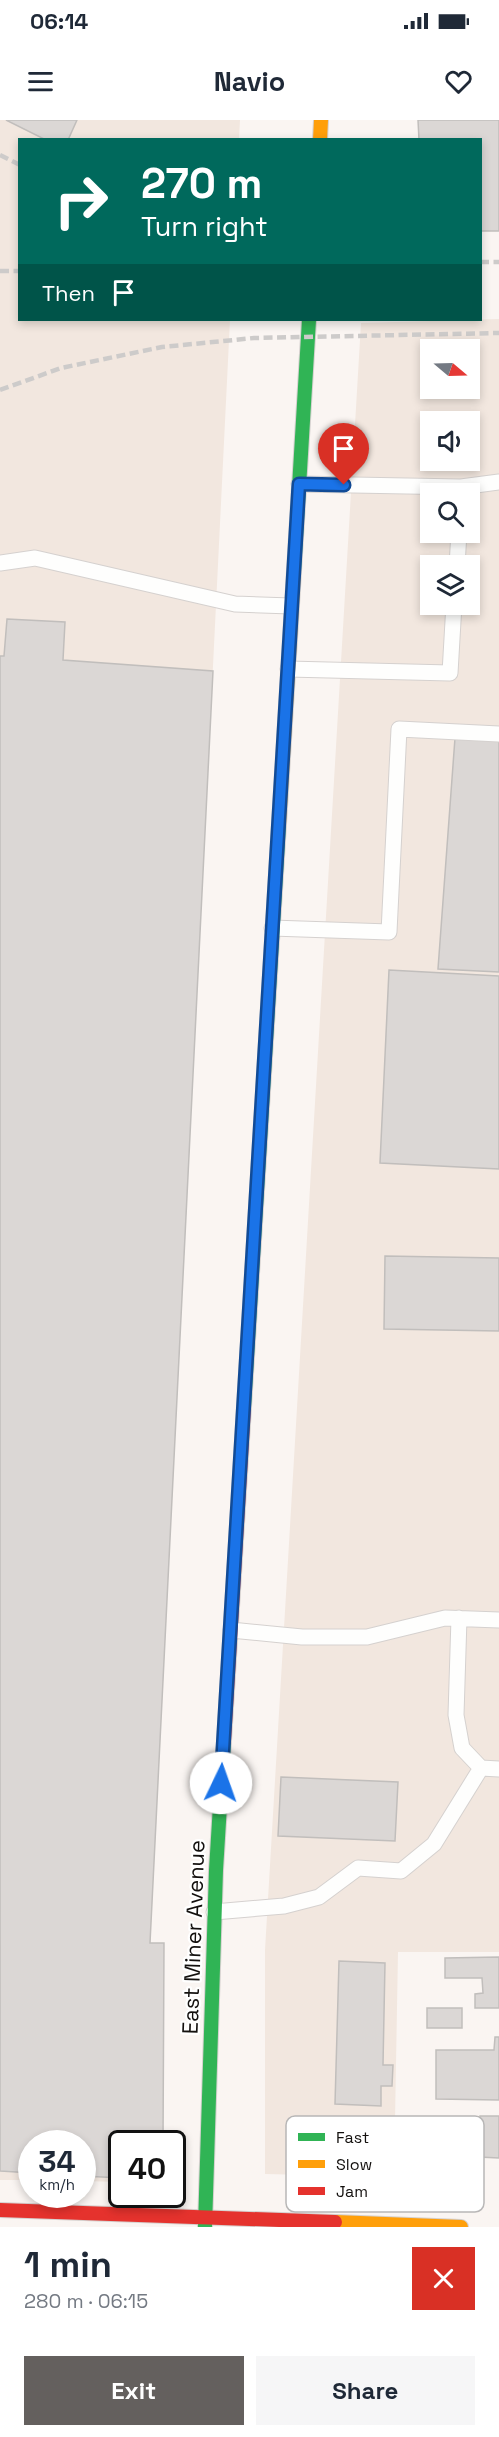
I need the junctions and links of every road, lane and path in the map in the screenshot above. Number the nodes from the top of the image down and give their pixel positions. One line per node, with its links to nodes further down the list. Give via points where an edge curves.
1 (321, 120): 2 (street)
2 (320, 138)
3 (309, 321): 5 (street, East Miner Avenue)
4 (499, 482): 6 (lane)
5 (299, 484): 7 (lane); 9 (street, East Miner Avenue)
6 (480, 486)
7 (420, 488)
8 (0, 563): 9 (lane, via 35,558 235,604)
9 (291, 606): 11 (street, East Miner Avenue)
10 (453, 615): 11 (lane, via 450,673)
11 (288, 669): 13 (street, East Miner Avenue)
12 (499, 734): 13 (lane, via 399,729 389,932)
13 (272, 928): 16 (street, East Miner Avenue)
14 (459, 1618): 15 (lane); 16 (lane, via 367,1637 302,1637); 17 (lane, via 456,1714 462,1748)
15 (499, 1620)
16 (231, 1630): 19 (street, East Miner Avenue)
17 (481, 1768): 18 (lane); 19 (lane, via 434,1844 401,1871 358,1868 319,1897 284,1906)
18 (499, 1769)
19 (214, 1912): 21 (street, East Miner Avenue)
20 (0, 2210): 21 (street)
21 (205, 2221): 22 (street)
22 (461, 2227)

